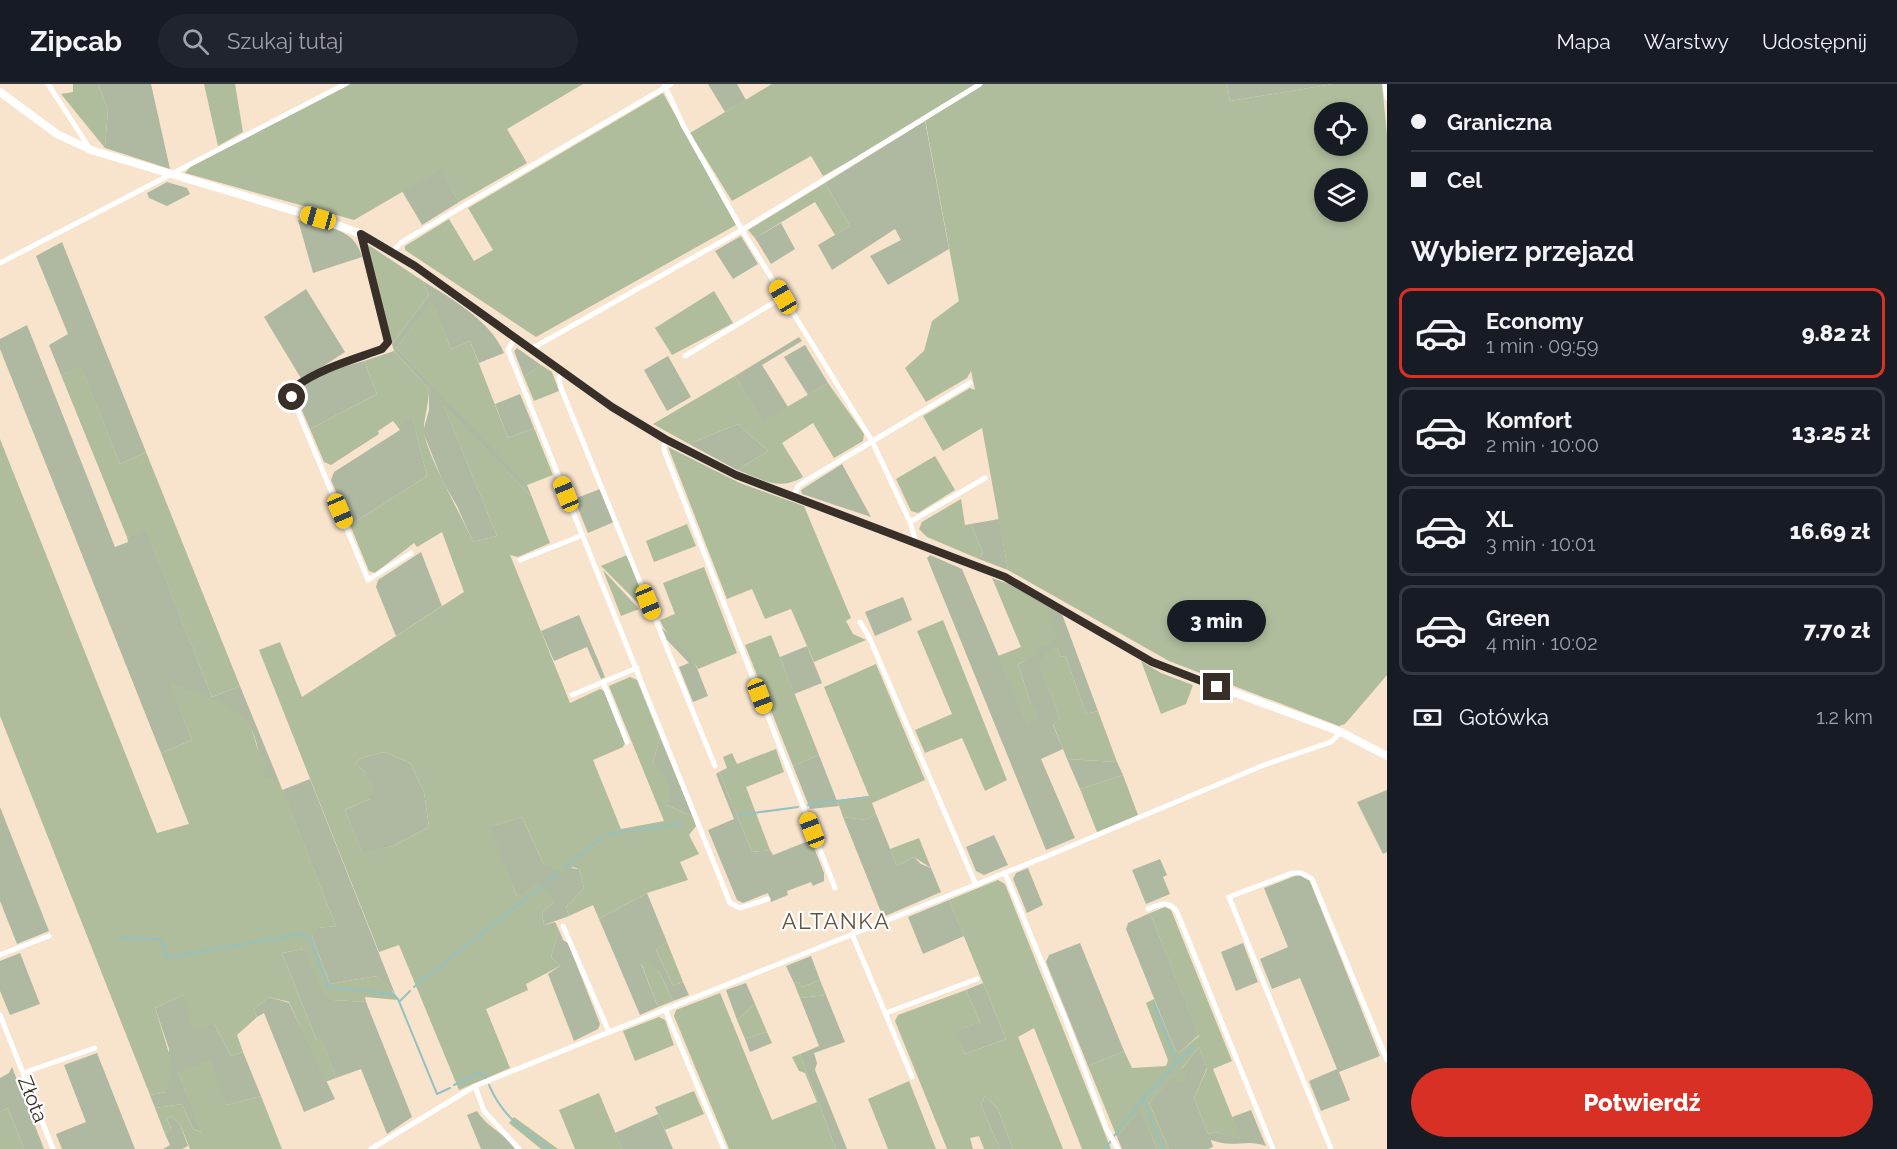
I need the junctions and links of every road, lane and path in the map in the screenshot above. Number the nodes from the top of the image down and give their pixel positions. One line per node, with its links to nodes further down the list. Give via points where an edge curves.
1 (48, 84): 8 (street)
2 (345, 84): 9 (street)
3 (980, 84): 10 (street)
4 (1385, 84): 7 (street)
5 (667, 85): 10 (street, via 683,125); 12 (street, via 402,242)
6 (0, 93): 8 (street, via 57,134)
7 (1387, 98)
8 (91, 150): 9 (street)
9 (170, 176): 11 (street); 13 (street)
10 (742, 230): 14 (street); 16 (street)
11 (361, 234): 12 (street); 27 (street, via 388,342 382,349 315,375 297,386 292,397 368,580)
12 (393, 251): 15 (street)
13 (0, 263)
14 (783, 297): 17 (street); 21 (street)
15 (515, 338): 16 (street); 25 (street, via 508,350)
16 (531, 349): 18 (street)
17 (685, 356)
18 (562, 371): 20 (street); 36 (street, via 561,388)
19 (970, 383): 21 (street)
20 (665, 439): 23 (street, via 736,475); 39 (street, via 664,450)
21 (872, 441): 23 (street, via 798,486); 24 (street)
22 (985, 478): 24 (street)
23 (793, 497): 26 (street)
24 (910, 522): 26 (street)
25 (583, 535): 28 (street); 30 (street)
26 (915, 542): 33 (street, via 1005,577 1162,666)
27 (411, 553)
28 (520, 560)
29 (860, 621): 38 (street)
30 (637, 668): 31 (street); 40 (street, via 730,903 740,908)
31 (603, 682): 32 (street); 34 (street)
32 (572, 695)
33 (1341, 732): 35 (street); 37 (street, via 1331,742 1264,765)
34 (627, 742)
35 (1387, 756)
36 (715, 766)
37 (1005, 873): 38 (street); 60 (street)
38 (976, 885): 43 (street)
39 (835, 888)
40 (768, 899)
41 (1148, 909): 61 (street, via 1169,903 1177,912)
42 (563, 926): 50 (street)
43 (852, 934): 47 (street); 48 (street)
44 (49, 936): 45 (street)
45 (0, 955)
46 (977, 979): 48 (street)
47 (665, 1009): 50 (street); 59 (street)
48 (886, 1013): 54 (street)
49 (0, 1015): 53 (street, Złota)
50 (609, 1032): 55 (street)
51 (95, 1048): 53 (street)
52 (1387, 1060): 62 (street, via 1312,879 1293,873 1228,897)
53 (23, 1073): 56 (street, Złota)
54 (912, 1077)
55 (475, 1086): 57 (street); 58 (street, via 484,1111)
56 (53, 1149)
57 (371, 1149)
58 (519, 1149)
59 (724, 1149)
60 (1118, 1149)
61 (1272, 1149)
62 (1331, 1149)

